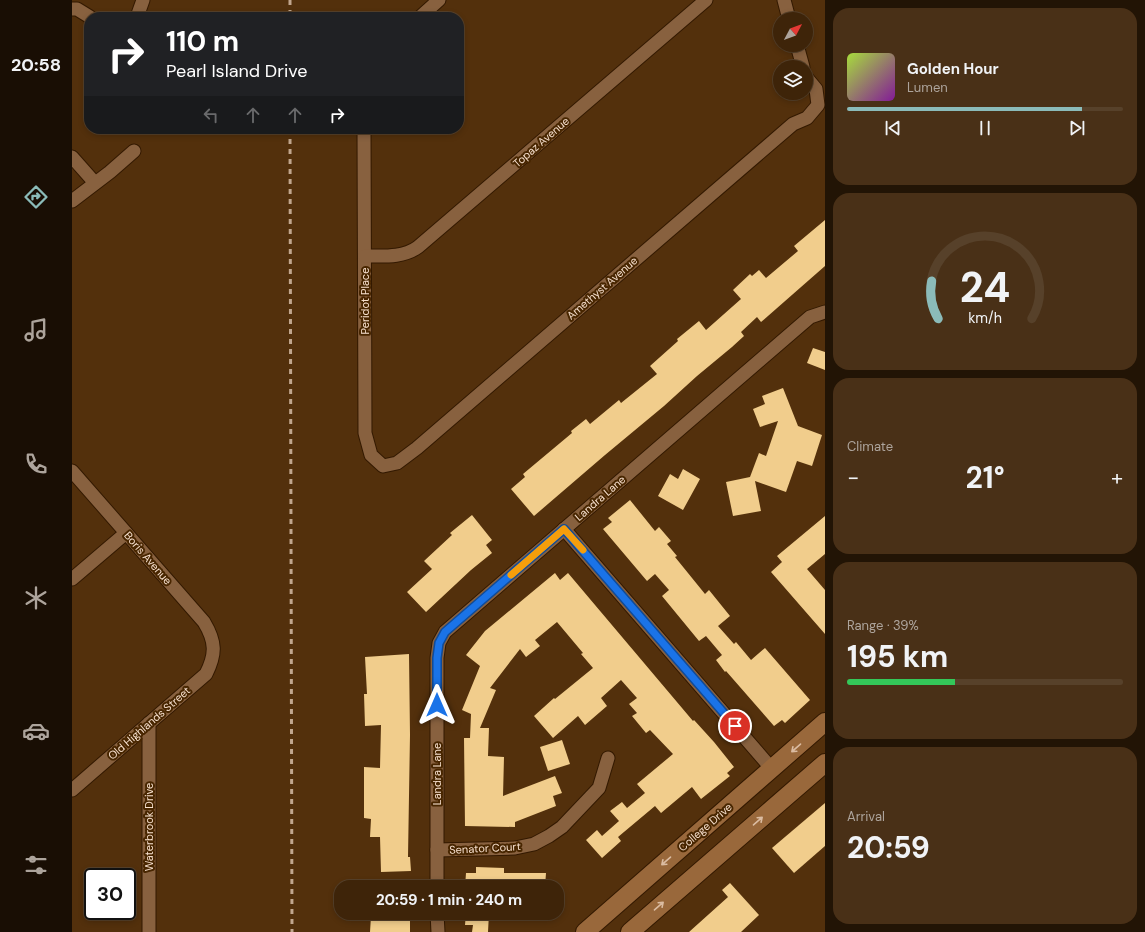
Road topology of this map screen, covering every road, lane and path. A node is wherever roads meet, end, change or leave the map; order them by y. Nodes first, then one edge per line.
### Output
1 (143, 0) edge
2 (439, 0) edge
3 (706, 0) edge
4 (784, 0) edge
5 (74, 6) edge
6 (139, 12) edge
7 (426, 12) edge
8 (787, 12) edge
9 (84, 13) edge
10 (813, 85) edge
11 (364, 134) edge
12 (134, 151) dead end
13 (72, 157) edge
14 (95, 183) junction
15 (72, 201) edge
16 (365, 256) junction
17 (825, 312) edge
18 (384, 466) joint
19 (72, 471) edge
20 (564, 529) junction
21 (126, 533) junction
22 (72, 579) edge
23 (214, 650) joint
24 (825, 722) edge
25 (149, 723) junction
26 (608, 758) dead end
27 (825, 763) edge
28 (772, 769) junction
29 (72, 790) edge
30 (437, 850) junction
31 (437, 880) edge
32 (438, 920) edge
33 (148, 932) edge
34 (438, 932) edge
35 (585, 932) edge
36 (630, 932) edge

1 - 6 street
2 - 7 street
3 - 16 street, Topaz Avenue
4 - 8 street
5 - 9 street
10 - 18 street, Amethyst Avenue
11 - 16 street, Peridot Place
12 - 14 street
13 - 14 street
14 - 15 street
16 - 18 street, Peridot Place
17 - 20 street, Landra Lane
19 - 21 street, Boris Avenue
20 - 28 street
20 - 30 street, Landra Lane
21 - 22 street
21 - 23 street, Boris Avenue
23 - 25 street, Old Highlands Street
24 -> 28 main road, College Drive
25 - 29 street, Old Highlands Street
25 - 33 street, Waterbrook Drive
26 - 30 street, Senator Court
36 -> 27 main road
28 -> 35 main road, College Drive
30 - 31 street, Landra Lane
32 - 34 street

